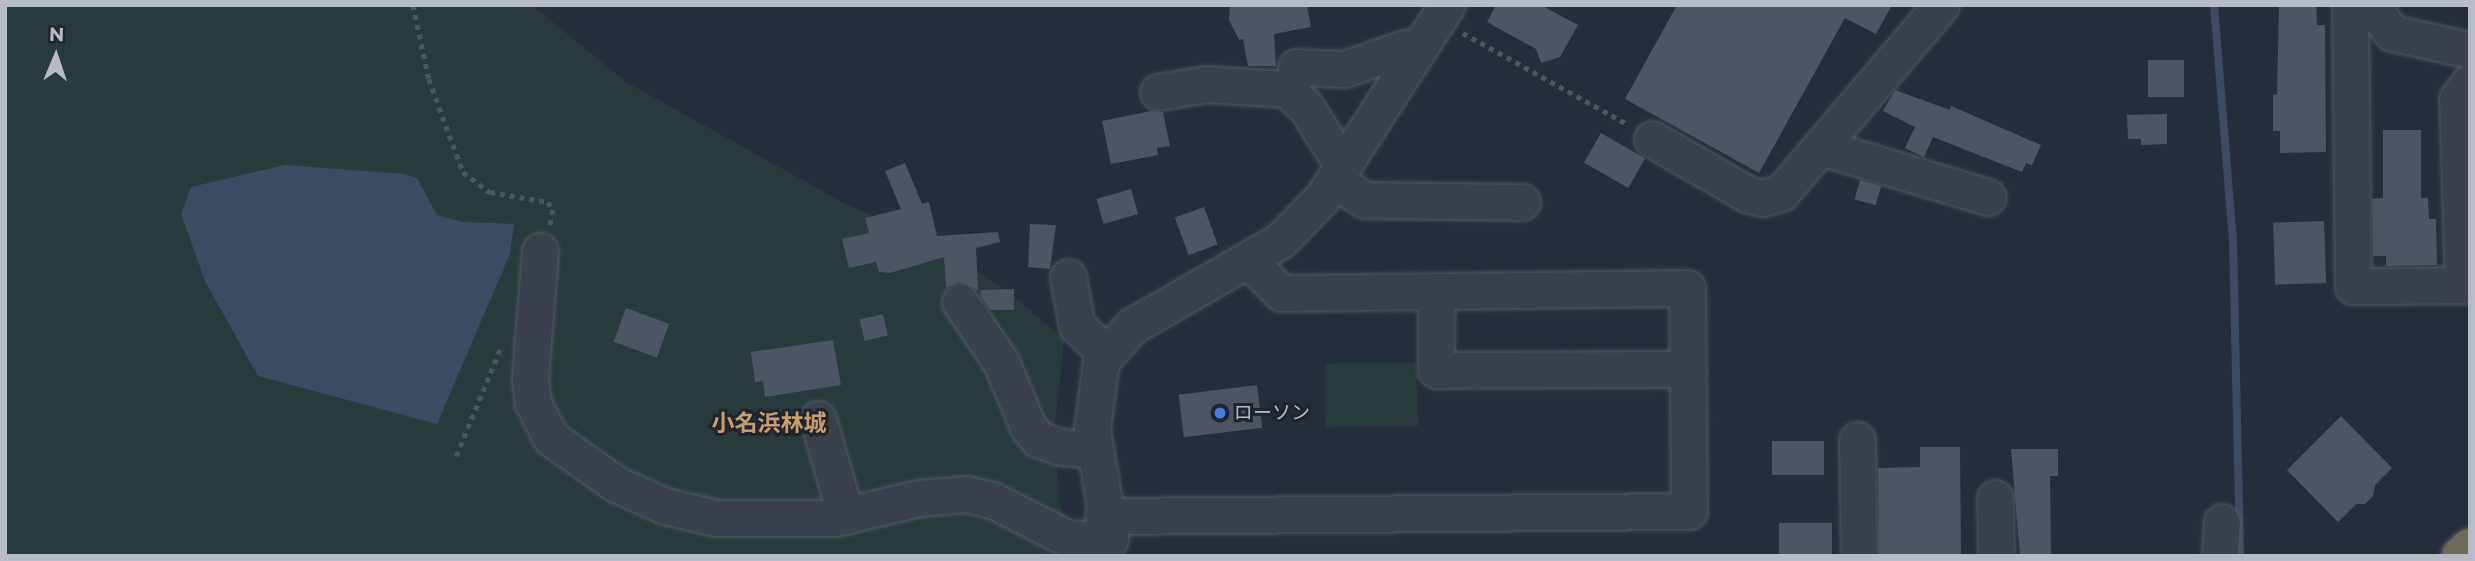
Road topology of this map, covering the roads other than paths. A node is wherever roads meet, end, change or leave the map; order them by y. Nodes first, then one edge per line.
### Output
1 (1941, 5) edge
2 (2350, 5) edge
3 (2371, 5) edge
4 (1443, 12) edge
5 (1418, 49) junction
6 (2470, 50) edge
7 (1296, 67) dead end
8 (2470, 82) edge
9 (1158, 92) dead end
10 (1652, 139) road end
11 (1821, 147) junction
12 (1339, 173) junction
13 (1988, 198) dead end
14 (1522, 202) dead end
15 (540, 251) road end
16 (1249, 261) junction
17 (1068, 277) dead end
18 (1436, 291) junction
19 (960, 302) dead end
20 (1106, 354) junction
21 (1688, 369) junction
22 (818, 419) dead end
23 (1857, 440) dead end
24 (1094, 450) junction
25 (1995, 498) dead end
26 (846, 516) junction
27 (1109, 537) edge
28 (2470, 548) edge
29 (1859, 556) edge
30 (1996, 556) edge
31 (2461, 556) edge

1 - 11 street
2 - 8 street
3 - 6 street
4 - 5 street
5 - 7 street
5 - 12 street
9 - 12 street
10 - 11 street
11 - 13 street
12 - 14 street
12 - 16 street
15 - 26 street
16 - 18 street
16 - 20 street
17 - 20 street
18 - 21 street
18 - 21 street
19 - 24 street
20 - 24 street
21 - 27 street
22 - 26 street
23 - 29 street
24 - 27 street
25 - 30 street
26 - 27 street
28 - 31 highway

